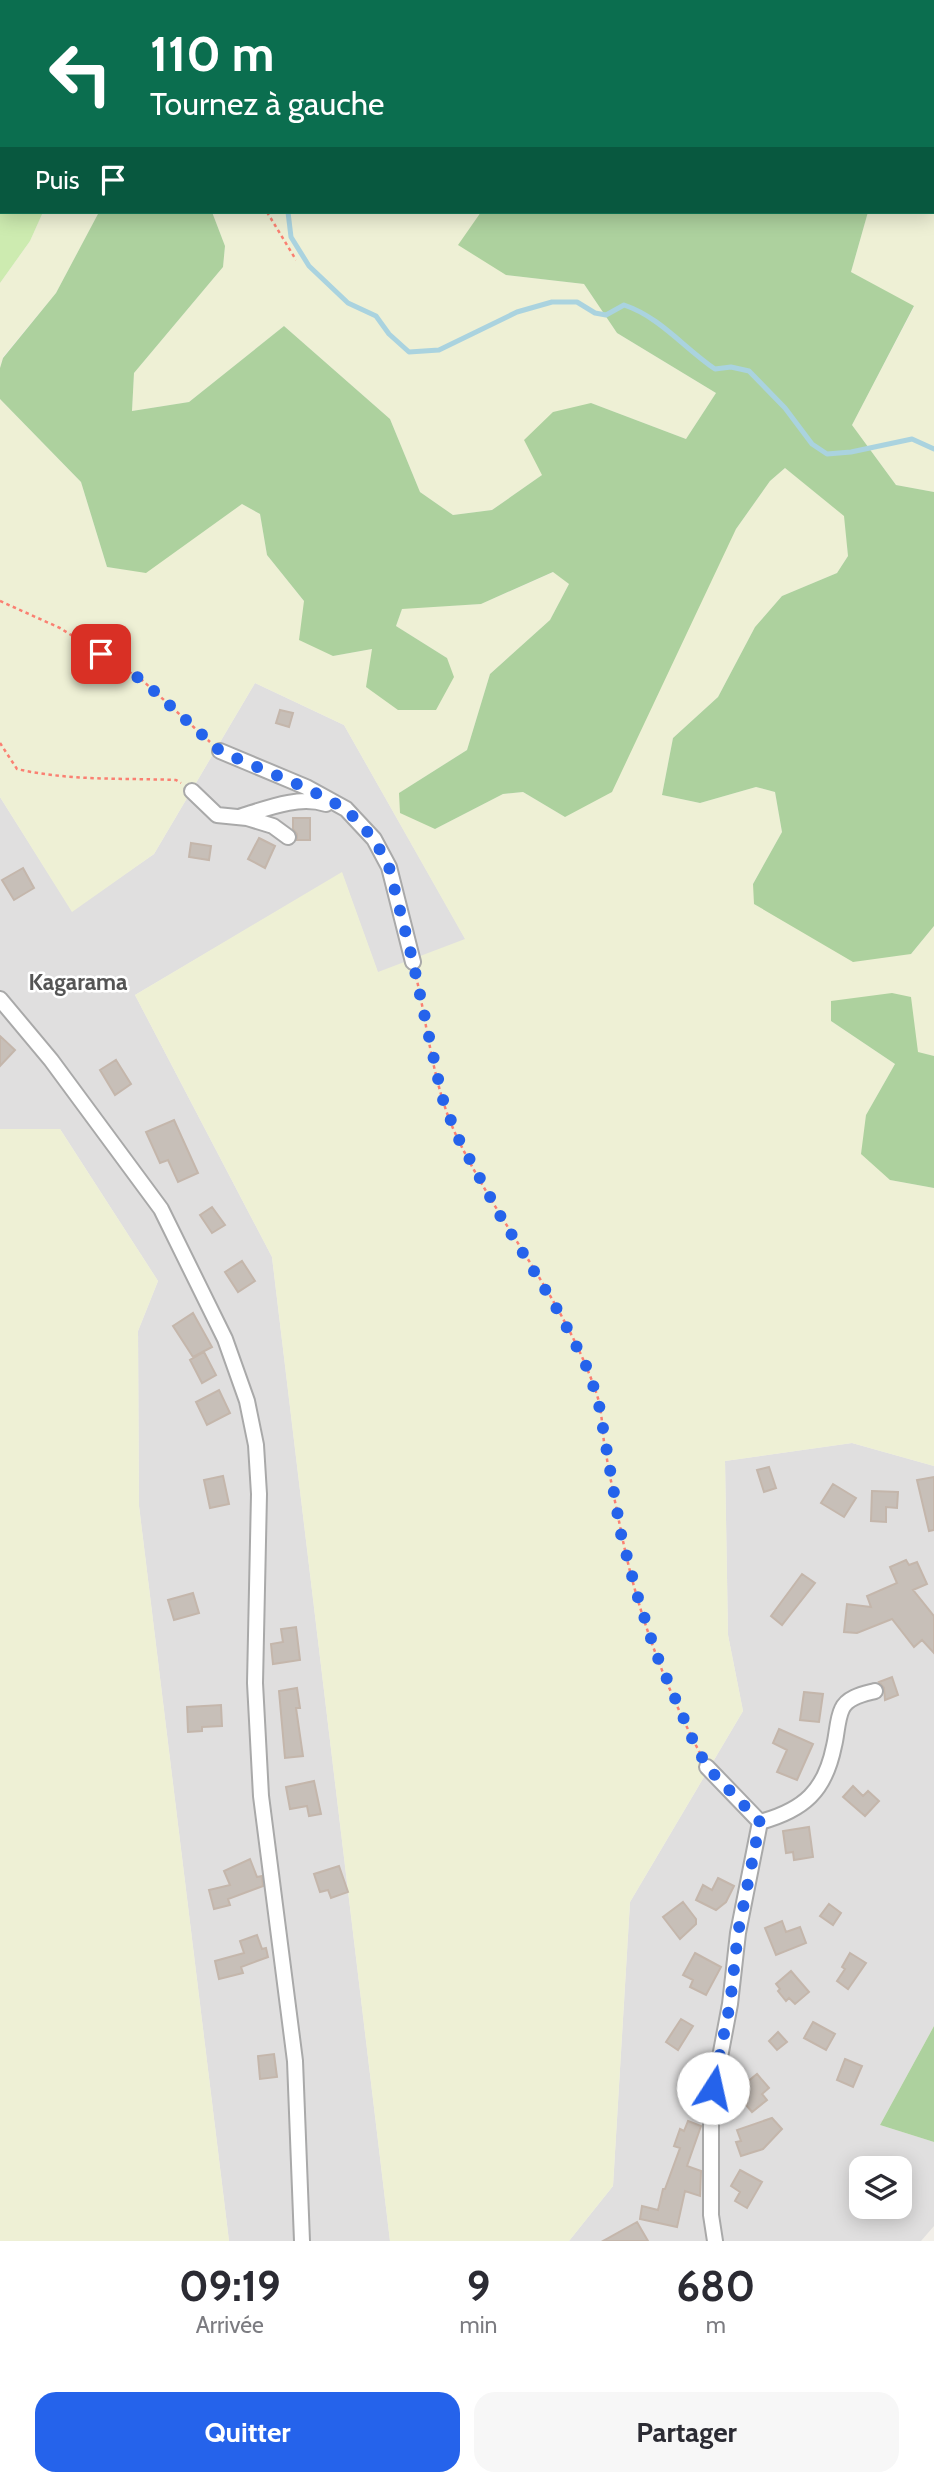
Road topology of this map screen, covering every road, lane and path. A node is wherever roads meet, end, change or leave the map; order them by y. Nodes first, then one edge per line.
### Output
1 (268, 214) edge
2 (296, 260) dead end
3 (0, 601) edge
4 (0, 743) edge
5 (220, 751) joint
6 (192, 791) joint
7 (346, 809) junction
8 (239, 817) junction
9 (288, 837) dead end
10 (413, 962) joint
11 (0, 999) edge
12 (874, 1691) dead end
13 (707, 1767) joint
14 (760, 1822) junction
15 (302, 2241) edge
16 (715, 2241) edge

1 - 2 path
3 - 5 path
4 - 6 path
5 - 7 street
6 - 8 street
7 - 8 street
7 - 10 street
8 - 9 street
10 - 13 path
11 - 15 street
12 - 14 street
13 - 14 street
14 - 16 street

